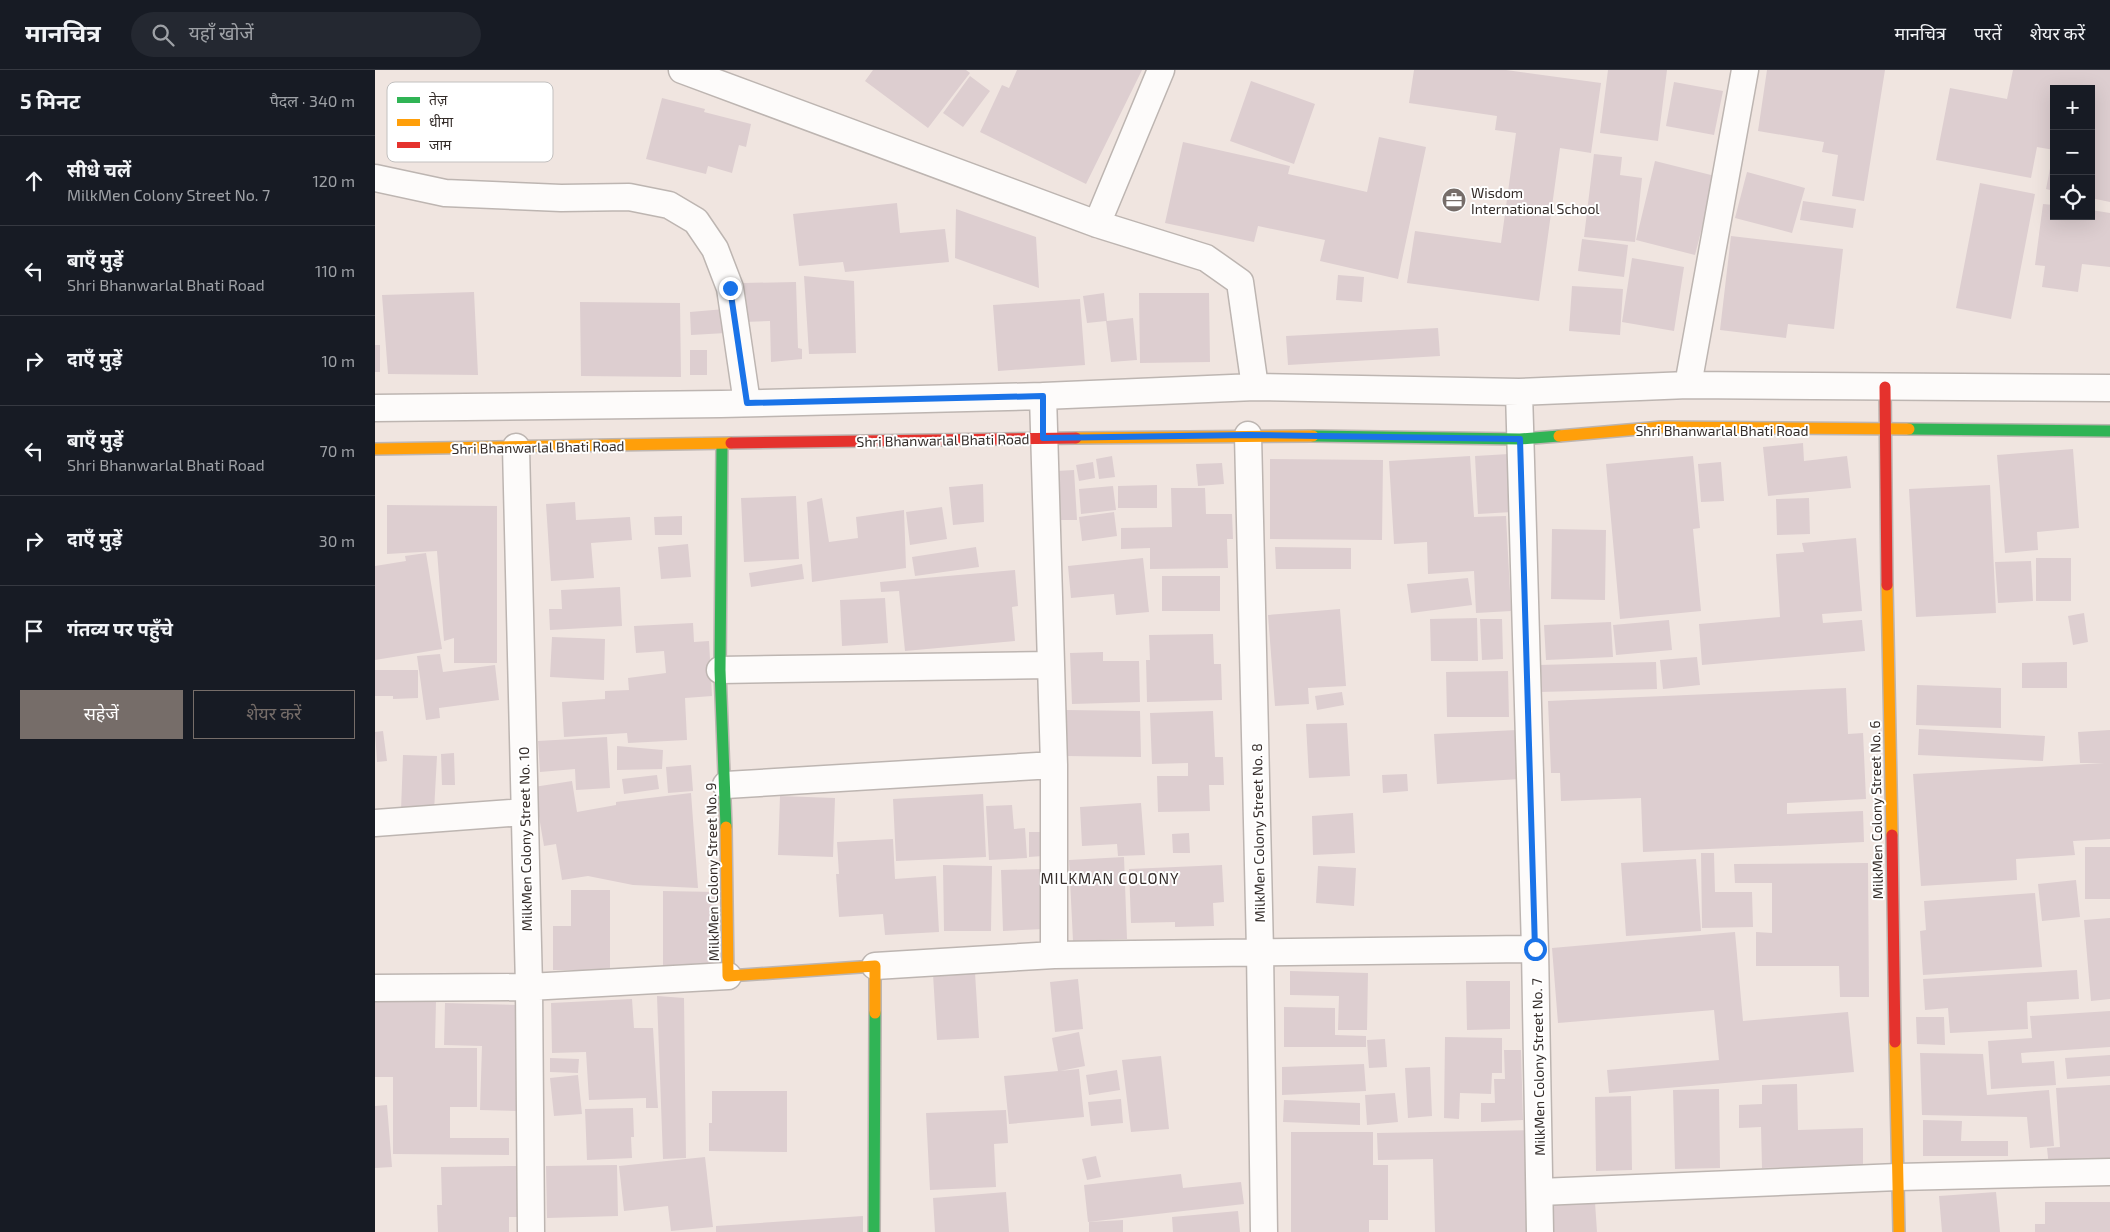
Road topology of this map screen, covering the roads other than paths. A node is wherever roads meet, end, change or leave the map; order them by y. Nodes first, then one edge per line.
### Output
1 (682, 70) edge
2 (1161, 70) edge
3 (1745, 70) edge
4 (375, 178) edge
5 (1097, 224) junction
6 (1687, 385) junction
7 (1255, 387) junction
8 (1885, 387) junction
9 (2110, 388) edge
10 (1519, 392) junction
11 (1043, 396) junction
12 (747, 403) junction
13 (375, 408) edge
14 (1883, 430) junction
15 (2110, 431) edge
16 (1248, 435) junction
17 (1043, 438) junction
18 (1520, 439) junction
19 (722, 444) junction
20 (517, 447) junction
21 (375, 449) edge
22 (1050, 665) junction
23 (720, 670) junction
24 (1053, 765) junction
25 (726, 785) junction
26 (524, 812) junction
27 (375, 823) edge
28 (1535, 949) junction
29 (1260, 951) junction
30 (1054, 955) junction
31 (875, 966) junction
32 (728, 976) junction
33 (529, 987) junction
34 (375, 988) edge
35 (2110, 1172) edge
36 (1898, 1177) junction
37 (1540, 1192) junction
38 (531, 1232) edge
39 (874, 1232) edge
40 (1264, 1232) edge
41 (1540, 1232) edge
42 (1899, 1232) edge

1 - 5 street
2 - 5 street
3 - 6 street
4 - 12 street
5 - 7 street
6 - 8 street
6 - 10 street
7 - 10 street
7 - 11 street
8 - 9 street
8 - 14 street, MilkMen Colony Street No. 6
10 - 18 street, MilkMen Colony Street No. 7
11 - 12 street
11 - 17 street
12 - 13 street
14 - 15 street, Shri Bhanwarlal Bhati Road
14 - 18 street, Shri Bhanwarlal Bhati Road
14 - 36 street, MilkMen Colony Street No. 6
16 - 17 street, Shri Bhanwarlal Bhati Road
16 - 18 street, Shri Bhanwarlal Bhati Road
16 - 29 street, MilkMen Colony Street No. 8
17 - 19 street, Shri Bhanwarlal Bhati Road
17 - 22 street
18 - 28 street, MilkMen Colony Street No. 7
19 - 20 street, Shri Bhanwarlal Bhati Road
19 - 23 street, MilkMen Colony Street No. 9
20 - 21 street, Shri Bhanwarlal Bhati Road
20 - 26 street, MilkMen Colony Street No. 10
22 - 23 street
22 - 24 street
23 - 25 street, MilkMen Colony Street No. 9
24 - 25 street
24 - 30 street
25 - 32 street, MilkMen Colony Street No. 9
26 - 27 street
26 - 33 street, MilkMen Colony Street No. 10
28 - 29 street
28 - 37 street, MilkMen Colony Street No. 7
29 - 30 street
29 - 40 street, MilkMen Colony Street No. 8
30 - 31 street
31 - 32 street, MilkMen Colony Street No. 9
31 - 39 street
32 - 33 street
33 - 34 street
33 - 38 street, MilkMen Colony Street No. 10
35 - 36 street
36 - 37 street
36 - 42 street, MilkMen Colony Street No. 6
37 - 41 street, MilkMen Colony Street No. 7

